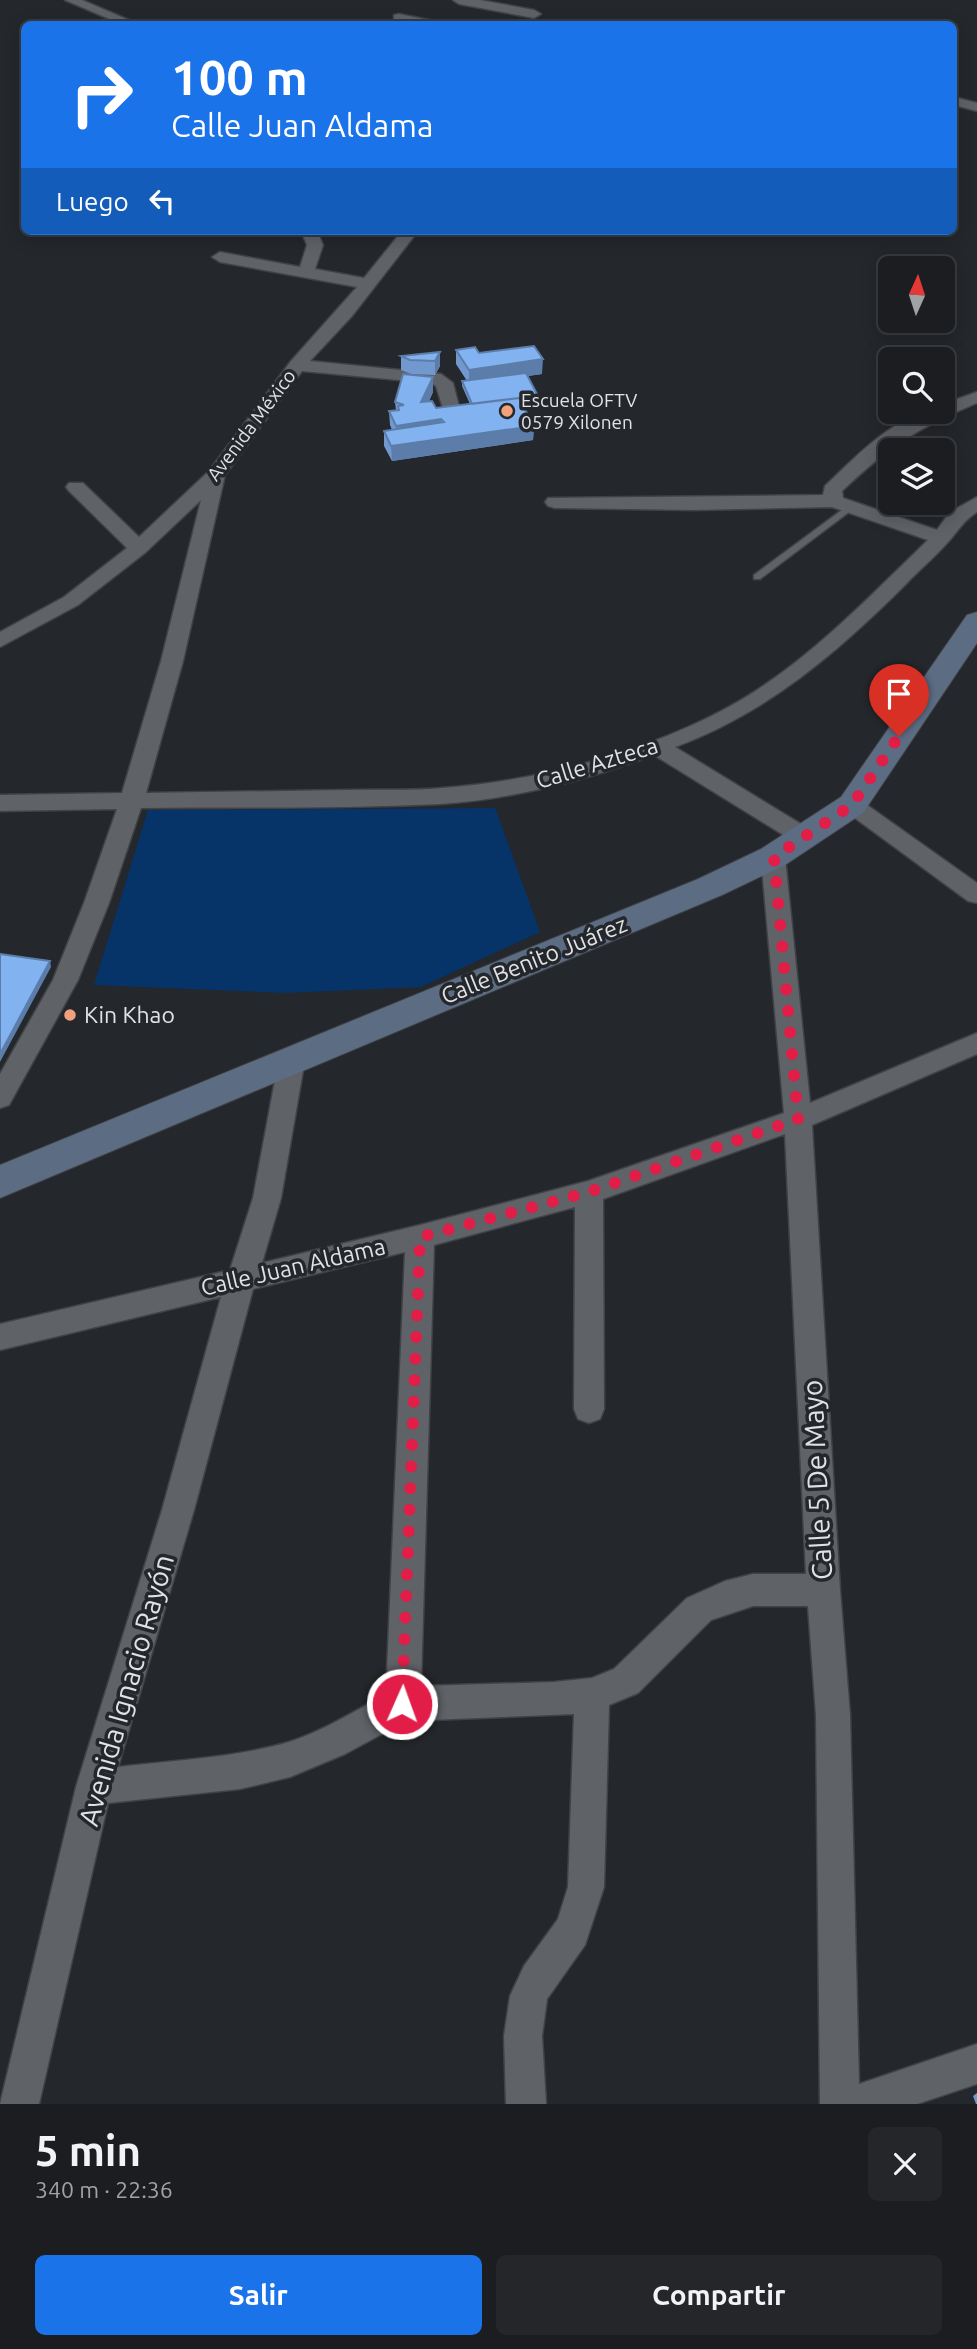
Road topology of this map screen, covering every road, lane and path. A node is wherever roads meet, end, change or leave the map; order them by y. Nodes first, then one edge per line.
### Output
1 (71, 0) edge
2 (459, 0) edge
3 (540, 0) edge
4 (400, 18) dead end
5 (532, 19) edge
6 (124, 21) edge
7 (414, 21) edge
8 (311, 235) edge
9 (407, 235) edge
10 (220, 257) dead end
11 (306, 273) junction
12 (369, 284) junction
13 (298, 365) junction
14 (977, 397) edge
15 (955, 406) edge
16 (452, 414) edge
17 (913, 424) edge
18 (216, 475) junction
19 (76, 487) dead end
20 (555, 502) dead end
21 (977, 503) edge
22 (842, 504) junction
23 (941, 538) junction
24 (139, 548) junction
25 (758, 577) dead end
26 (977, 621) edge
27 (0, 641) edge
28 (656, 746) junction
29 (133, 802) junction
30 (0, 803) edge
31 (852, 805) junction
32 (806, 838) junction
33 (774, 857) junction
34 (977, 895) edge
35 (977, 1042) edge
36 (292, 1059) junction
37 (0, 1098) edge
38 (798, 1119) junction
39 (0, 1182) edge
40 (589, 1192) junction
41 (420, 1237) junction
42 (241, 1278) junction
43 (0, 1337) edge
44 (589, 1409) dead end
45 (823, 1590) junction
46 (592, 1695) junction
47 (402, 1704) junction
48 (94, 1787) junction
49 (977, 2064) edge
50 (19, 2104) edge
51 (526, 2104) edge
52 (840, 2104) edge
53 (858, 2104) edge

1 - 6 street
2 - 5 street
3 - 5 street
4 - 7 street
8 - 11 street
9 - 12 street, Avenida México
10 - 11 street
11 - 12 street
12 - 13 street, Avenida México
13 - 16 street
13 - 18 street, Avenida México
14 - 15 street
17 - 22 street
18 - 24 street, Avenida México
18 - 29 street
19 - 24 street
20 - 22 street
21 - 23 street, Calle Azteca
22 - 23 street
22 - 25 lane
23 - 28 street, Calle Azteca
24 - 27 street, Avenida México
26 - 31 main road, Calle Benito Juárez
28 - 29 street, Calle Azteca
28 - 32 street
29 - 30 street, Calle Azteca
29 - 37 street
31 - 32 main road, Calle Benito Juárez
31 - 34 street
32 - 33 main road, Calle Benito Juárez
33 - 36 main road, Calle Benito Juárez
33 - 38 street, Calle 5 De Mayo
35 - 38 street, Calle Juan Aldama
36 - 39 main road, Calle Benito Juárez
36 - 42 street, Avenida Ignacio Rayón
38 - 40 street, Calle Juan Aldama
38 - 45 street, Calle 5 De Mayo
40 - 41 street, Calle Juan Aldama
40 - 44 street
41 - 42 street, Calle Juan Aldama
41 - 47 street
42 - 43 street, Calle Juan Aldama
42 - 48 street, Avenida Ignacio Rayón
45 - 46 street
45 - 52 street, Calle 5 De Mayo
46 - 47 street
46 - 51 street
47 - 48 street
48 - 50 street, Avenida Ignacio Rayón
49 - 53 street

